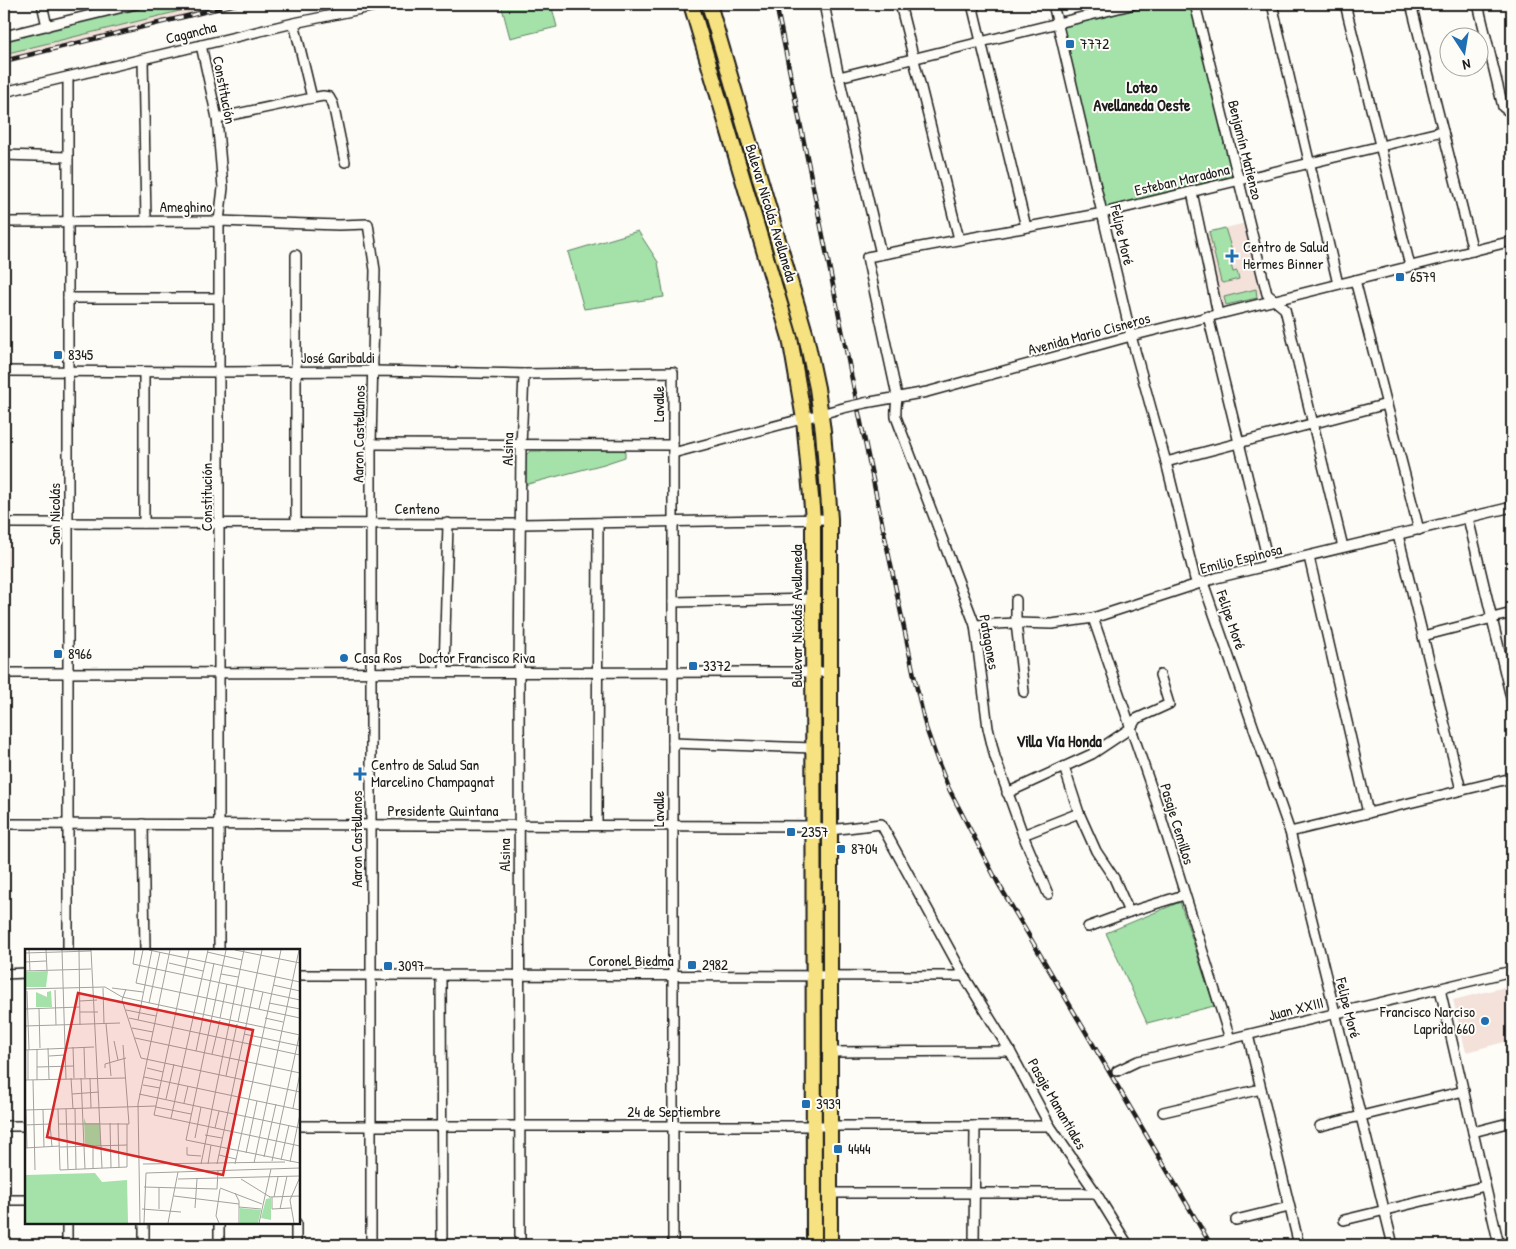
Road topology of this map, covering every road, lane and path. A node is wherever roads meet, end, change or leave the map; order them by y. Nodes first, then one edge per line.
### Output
1 (42, 4) edge
2 (136, 4) edge
3 (385, 4) edge
4 (691, 4) edge
5 (709, 4) edge
6 (824, 4) edge
7 (900, 4) edge
8 (972, 4) edge
9 (1053, 4) edge
10 (1136, 4) edge
11 (1195, 4) edge
12 (1272, 4) edge
13 (1345, 4) edge
14 (1411, 4) edge
15 (1478, 4) edge
16 (1125, 5) edge
17 (294, 23) junction
18 (1058, 23) junction
19 (47, 26) junction
20 (4, 36) edge
21 (981, 42) junction
22 (201, 45) junction
23 (142, 59) junction
24 (913, 59) junction
25 (839, 76) junction
26 (68, 77) junction
27 (4, 92) edge
28 (312, 98) junction
29 (1512, 114) edge
30 (217, 118) junction
31 (1442, 131) junction
32 (1380, 146) junction
33 (4, 155) edge
34 (68, 157) junction
35 (345, 162) dead end
36 (1310, 163) junction
37 (1238, 180) junction
38 (1192, 192) junction
39 (1103, 213) junction
40 (219, 221) junction
41 (4, 222) edge
42 (67, 222) junction
43 (146, 222) junction
44 (368, 224) joint
45 (1026, 227) junction
46 (959, 239) junction
47 (1512, 241) edge
48 (1473, 251) junction
49 (296, 254) dead end
50 (881, 254) junction
51 (867, 257) joint
52 (1410, 266) junction
53 (1356, 280) junction
54 (1338, 284) junction
55 (68, 298) junction
56 (220, 298) junction
57 (1274, 300) junction
58 (1218, 314) junction
59 (1208, 316) junction
60 (1131, 336) junction
61 (4, 371) edge
62 (68, 371) junction
63 (296, 371) junction
64 (374, 371) junction
65 (144, 372) junction
66 (220, 372) junction
67 (673, 372) joint
68 (524, 374) junction
69 (897, 398) junction
70 (1387, 404) junction
71 (821, 415) junction
72 (804, 419) junction
73 (1313, 423) junction
74 (1239, 443) junction
75 (371, 444) junction
76 (521, 446) junction
77 (673, 449) junction
78 (1166, 462) junction
79 (1512, 506) edge
80 (1468, 518) junction
81 (830, 519) junction
82 (813, 520) junction
83 (4, 523) edge
84 (68, 523) junction
85 (144, 523) junction
86 (220, 523) junction
87 (372, 523) junction
88 (448, 523) junction
89 (598, 523) junction
90 (673, 523) junction
91 (296, 524) junction
92 (521, 524) junction
93 (1419, 530) junction
94 (1398, 535) junction
95 (1343, 547) junction
96 (1309, 557) junction
97 (1269, 565) junction
98 (1202, 582) junction
99 (813, 599) junction
100 (1016, 600) dead end
101 (673, 602) junction
102 (1512, 613) edge
103 (1094, 618) junction
104 (1492, 618) junction
105 (1016, 623) junction
106 (975, 625) junction
107 (1423, 636) junction
108 (4, 672) edge
109 (371, 672) junction
110 (444, 672) junction
111 (519, 672) junction
112 (599, 672) junction
113 (673, 672) junction
114 (813, 672) junction
115 (830, 672) junction
116 (68, 673) junction
117 (220, 673) junction
118 (1160, 675) dead end
119 (1024, 692) dead end
120 (1512, 702) edge
121 (1131, 728) junction
122 (673, 743) junction
123 (813, 748) junction
124 (1064, 767) junction
125 (1512, 778) edge
126 (1461, 790) junction
127 (1007, 793) junction
128 (1080, 812) junction
129 (1368, 813) junction
130 (4, 824) edge
131 (69, 824) junction
132 (143, 824) junction
133 (220, 824) junction
134 (881, 824) joint
135 (371, 825) junction
136 (519, 825) junction
137 (597, 825) junction
138 (673, 826) junction
139 (814, 826) junction
140 (830, 830) junction
141 (1290, 832) junction
142 (1023, 835) junction
143 (1048, 894) dead end
144 (1184, 895) junction
145 (1129, 912) junction
146 (1088, 926) dead end
147 (68, 949) edge
148 (144, 949) edge
149 (219, 949) edge
150 (1512, 971) edge
151 (25, 973) edge
152 (4, 974) edge
153 (300, 975) edge
154 (371, 975) junction
155 (442, 975) junction
156 (519, 975) junction
157 (673, 975) junction
158 (814, 976) junction
159 (830, 976) junction
160 (964, 976) junction
161 (1440, 988) junction
162 (1336, 1014) junction
163 (1248, 1035) junction
164 (1230, 1039) junction
165 (1010, 1051) junction
166 (830, 1052) junction
167 (1117, 1071) dead end
168 (1261, 1089) junction
169 (1464, 1090) junction
170 (1163, 1112) dead end
171 (1361, 1116) junction
172 (1512, 1122) edge
173 (4, 1126) edge
174 (25, 1126) edge
175 (300, 1126) edge
176 (371, 1126) junction
177 (442, 1126) junction
178 (520, 1126) junction
179 (673, 1126) junction
180 (814, 1126) junction
181 (830, 1126) junction
182 (975, 1126) junction
183 (1050, 1126) junction
184 (1320, 1126) dead end
185 (1473, 1132) junction
186 (1485, 1186) junction
187 (830, 1193) junction
188 (974, 1193) junction
189 (1096, 1193) junction
190 (4, 1200) edge
191 (25, 1200) edge
192 (1289, 1207) junction
193 (1384, 1210) junction
194 (1236, 1220) dead end
195 (1344, 1220) dead end
196 (67, 1224) edge
197 (144, 1224) edge
198 (219, 1224) edge
199 (296, 1224) edge
200 (67, 1245) edge
201 (144, 1245) edge
202 (219, 1245) edge
203 (296, 1245) edge
204 (371, 1245) edge
205 (442, 1245) edge
206 (520, 1245) edge
207 (673, 1245) edge
208 (814, 1245) edge
209 (830, 1245) edge
210 (974, 1245) edge
211 (1128, 1245) edge
212 (1299, 1245) edge
213 (1393, 1245) edge
214 (1499, 1245) edge

1 - 19 street
2 - 19 street
3 - 17 street, Cagancha
4 - 72 main road, Bulevar Nicolás Avellaneda
5 - 71 main road, Bulevar Nicolás Avellaneda
6 - 25 street
7 - 24 street
8 - 21 street
9 - 18 street, Felipe Moré
10 - 16 street
11 - 37 street, Benjamín Matienzo
12 - 36 street
13 - 32 street
14 - 31 street
15 - 29 street
16 - 18 street
17 - 22 street, Cagancha
17 - 28 street
18 - 21 street
18 - 39 street, Felipe Moré
19 - 20 street
21 - 24 street
21 - 45 street
22 - 23 street, Cagancha
22 - 30 street, Constitución
23 - 26 street, Cagancha
23 - 43 street
24 - 25 street
24 - 46 street
25 - 50 street
26 - 27 street, Cagancha
26 - 34 street, San Nicolás
28 - 30 street
28 - 35 street
30 - 40 street, Constitución
31 - 32 street, Esteban Maradona
31 - 48 street
32 - 36 street, Esteban Maradona
32 - 52 street
33 - 34 street
34 - 42 street, San Nicolás
36 - 37 street, Esteban Maradona
36 - 54 street
37 - 38 street, Esteban Maradona
37 - 57 street, Benjamín Matienzo
38 - 39 street, Esteban Maradona
38 - 58 street
39 - 45 street, Esteban Maradona
39 - 60 street, Felipe Moré
40 - 43 street, Ameghino
40 - 44 street, Ameghino
40 - 56 street, Constitución
41 - 42 street, Ameghino
42 - 43 street, Ameghino
42 - 55 street, San Nicolás
44 - 64 street, Aaron Castellanos
45 - 46 street, Esteban Maradona
46 - 50 street, Esteban Maradona
47 - 48 street, Avenida Mario Cisneros
48 - 52 street, Avenida Mario Cisneros
49 - 63 street
50 - 51 street, Esteban Maradona
51 - 69 street, Patagones
52 - 53 street, Avenida Mario Cisneros
53 - 54 street, Avenida Mario Cisneros
53 - 70 street
54 - 57 street, Avenida Mario Cisneros
55 - 56 street
55 - 62 street, San Nicolás
56 - 66 street, Constitución
57 - 58 street, Avenida Mario Cisneros
57 - 73 street, Benjamín Matienzo
58 - 59 street, Avenida Mario Cisneros
59 - 60 street, Avenida Mario Cisneros
59 - 74 street
60 - 69 street, Avenida Mario Cisneros
60 - 78 street, Felipe Moré
61 - 62 street, José Garibaldi
62 - 65 street, José Garibaldi
62 - 84 street, San Nicolás
63 - 64 street, José Garibaldi
63 - 66 street, José Garibaldi
63 - 91 street
64 - 68 street, José Garibaldi
64 - 75 street, Aaron Castellanos
65 - 66 street, José Garibaldi
65 - 85 street
66 - 86 street, Constitución
67 - 68 street, José Garibaldi
67 - 77 street, Lavalle
68 - 76 street, Alsina
69 - 71 street, Avenida Mario Cisneros, bridge
69 - 106 street, Patagones
70 - 73 street
70 - 93 street
71 - 72 street, Avenida Mario Cisneros
71 - 81 main road, Bulevar Nicolás Avellaneda
72 - 77 street, Avenida Mario Cisneros
72 - 82 main road, Bulevar Nicolás Avellaneda
73 - 74 street
73 - 95 street, Benjamín Matienzo
74 - 78 street
74 - 97 street
75 - 76 street, Avenida Mario Cisneros
75 - 87 street, Aaron Castellanos
76 - 77 street, Avenida Mario Cisneros
76 - 92 street, Alsina
77 - 90 street, Lavalle
78 - 98 street, Felipe Moré
79 - 80 street, Emilio Espinosa
80 - 93 street, Emilio Espinosa
80 - 104 street
81 - 82 street, Centeno
81 - 115 main road, Bulevar Nicolás Avellaneda
82 - 90 street, Centeno
82 - 99 main road, Bulevar Nicolás Avellaneda
83 - 84 street, Centeno
84 - 85 street, Centeno
84 - 116 street, San Nicolás
85 - 86 street, Centeno
86 - 91 street, Centeno
86 - 117 street, Constitución
87 - 88 street, Centeno
87 - 91 street, Centeno
87 - 109 street, Aaron Castellanos
88 - 92 street, Centeno
88 - 110 street
89 - 90 street, Centeno
89 - 92 street, Centeno
89 - 112 street
90 - 101 street, Lavalle
92 - 111 street, Alsina
93 - 94 street, Emilio Espinosa
94 - 95 street, Emilio Espinosa
94 - 107 street
95 - 96 street, Emilio Espinosa
96 - 97 street, Emilio Espinosa
96 - 129 street
97 - 98 street, Emilio Espinosa
98 - 103 street, Emilio Espinosa
98 - 141 street, Felipe Moré
99 - 101 street
99 - 114 main road, Bulevar Nicolás Avellaneda
100 - 105 street
101 - 113 street, Lavalle
102 - 104 street
103 - 105 street, Emilio Espinosa
103 - 121 street, Pasaje Cemillos
104 - 107 street
104 - 120 street
105 - 106 street, Emilio Espinosa
105 - 119 street
106 - 127 street, Patagones
107 - 126 street
108 - 116 street, Doctor Francisco Riva
109 - 110 street, Doctor Francisco Riva
109 - 117 street, Doctor Francisco Riva
109 - 135 street, Aaron Castellanos
110 - 111 street, Doctor Francisco Riva
111 - 112 street, Doctor Francisco Riva
111 - 136 street, Alsina
112 - 113 street, Doctor Francisco Riva
112 - 137 street
113 - 114 street, Doctor Francisco Riva
113 - 122 street, Lavalle
114 - 115 street, Doctor Francisco Riva
114 - 123 main road, Bulevar Nicolás Avellaneda
115 - 140 main road, Bulevar Nicolás Avellaneda
116 - 117 street, Doctor Francisco Riva
116 - 131 street, San Nicolás
117 - 133 street, Constitución
118 - 121 street
121 - 124 street
121 - 144 street, Pasaje Cemillos
122 - 123 street
122 - 138 street, Lavalle
123 - 139 main road, Bulevar Nicolás Avellaneda
124 - 127 street
124 - 128 street
125 - 126 street
126 - 129 street
127 - 142 street, Patagones
128 - 142 street
128 - 145 street
129 - 141 street
130 - 131 street, Presidente Quintana
131 - 132 street, Presidente Quintana
131 - 147 street, San Nicolás
132 - 133 street, Presidente Quintana
132 - 148 street
133 - 135 street, Presidente Quintana
133 - 149 street, Constitución
134 - 140 street, Presidente Quintana
134 - 160 street, Pasaje Manantiales
135 - 136 street, Presidente Quintana
135 - 154 street, Aaron Castellanos
136 - 137 street, Presidente Quintana
136 - 156 street, Alsina
137 - 138 street, Presidente Quintana
138 - 139 street, Presidente Quintana
138 - 157 street, Lavalle
139 - 140 street, Presidente Quintana
139 - 158 main road, Bulevar Nicolás Avellaneda
140 - 159 main road, Bulevar Nicolás Avellaneda
141 - 162 street, Felipe Moré
142 - 143 street, Patagones
144 - 145 street
144 - 164 street, Pasaje Cemillos
145 - 146 street
150 - 161 street, Juan XXIII
151 - 152 street
153 - 154 street, Coronel Biedma
154 - 155 street, Coronel Biedma
154 - 176 street, Aaron Castellanos
155 - 156 street, Coronel Biedma
155 - 177 street
156 - 157 street, Coronel Biedma
156 - 178 street, Alsina
157 - 158 street, Coronel Biedma
157 - 179 street, Lavalle
158 - 159 street, Coronel Biedma
158 - 180 main road, Bulevar Nicolás Avellaneda
159 - 160 street, Coronel Biedma
159 - 166 main road, Bulevar Nicolás Avellaneda
160 - 165 street, Pasaje Manantiales
161 - 162 street, Juan XXIII
161 - 169 street
162 - 163 street, Juan XXIII
162 - 171 street, Felipe Moré
163 - 164 street, Juan XXIII
163 - 168 street
164 - 167 street, Juan XXIII
165 - 166 street
165 - 183 street, Pasaje Manantiales
166 - 181 main road, Bulevar Nicolás Avellaneda
168 - 170 street
168 - 192 street
169 - 171 street
169 - 185 street
171 - 184 street
171 - 193 street, Felipe Moré
172 - 185 street
173 - 174 street
175 - 176 street, 24 de Septiembre
176 - 177 street, 24 de Septiembre
176 - 204 street, Aaron Castellanos
177 - 178 street, 24 de Septiembre
177 - 205 street
178 - 179 street, 24 de Septiembre
178 - 206 street, Alsina
179 - 180 street, 24 de Septiembre
179 - 207 street, Lavalle
180 - 181 street, 24 de Septiembre
180 - 208 main road, Bulevar Nicolás Avellaneda
181 - 182 street, 24 de Septiembre
181 - 187 main road, Bulevar Nicolás Avellaneda
182 - 183 street, 24 de Septiembre
182 - 188 street
183 - 189 street, Pasaje Manantiales
185 - 186 street
186 - 193 street
186 - 214 street
187 - 188 street
187 - 209 main road, Bulevar Nicolás Avellaneda
188 - 189 street
188 - 210 street
189 - 211 street, Pasaje Manantiales
190 - 191 street
192 - 194 street
192 - 212 street
193 - 195 street
193 - 213 street, Felipe Moré
196 - 200 street
197 - 201 street
198 - 202 street
199 - 203 street

